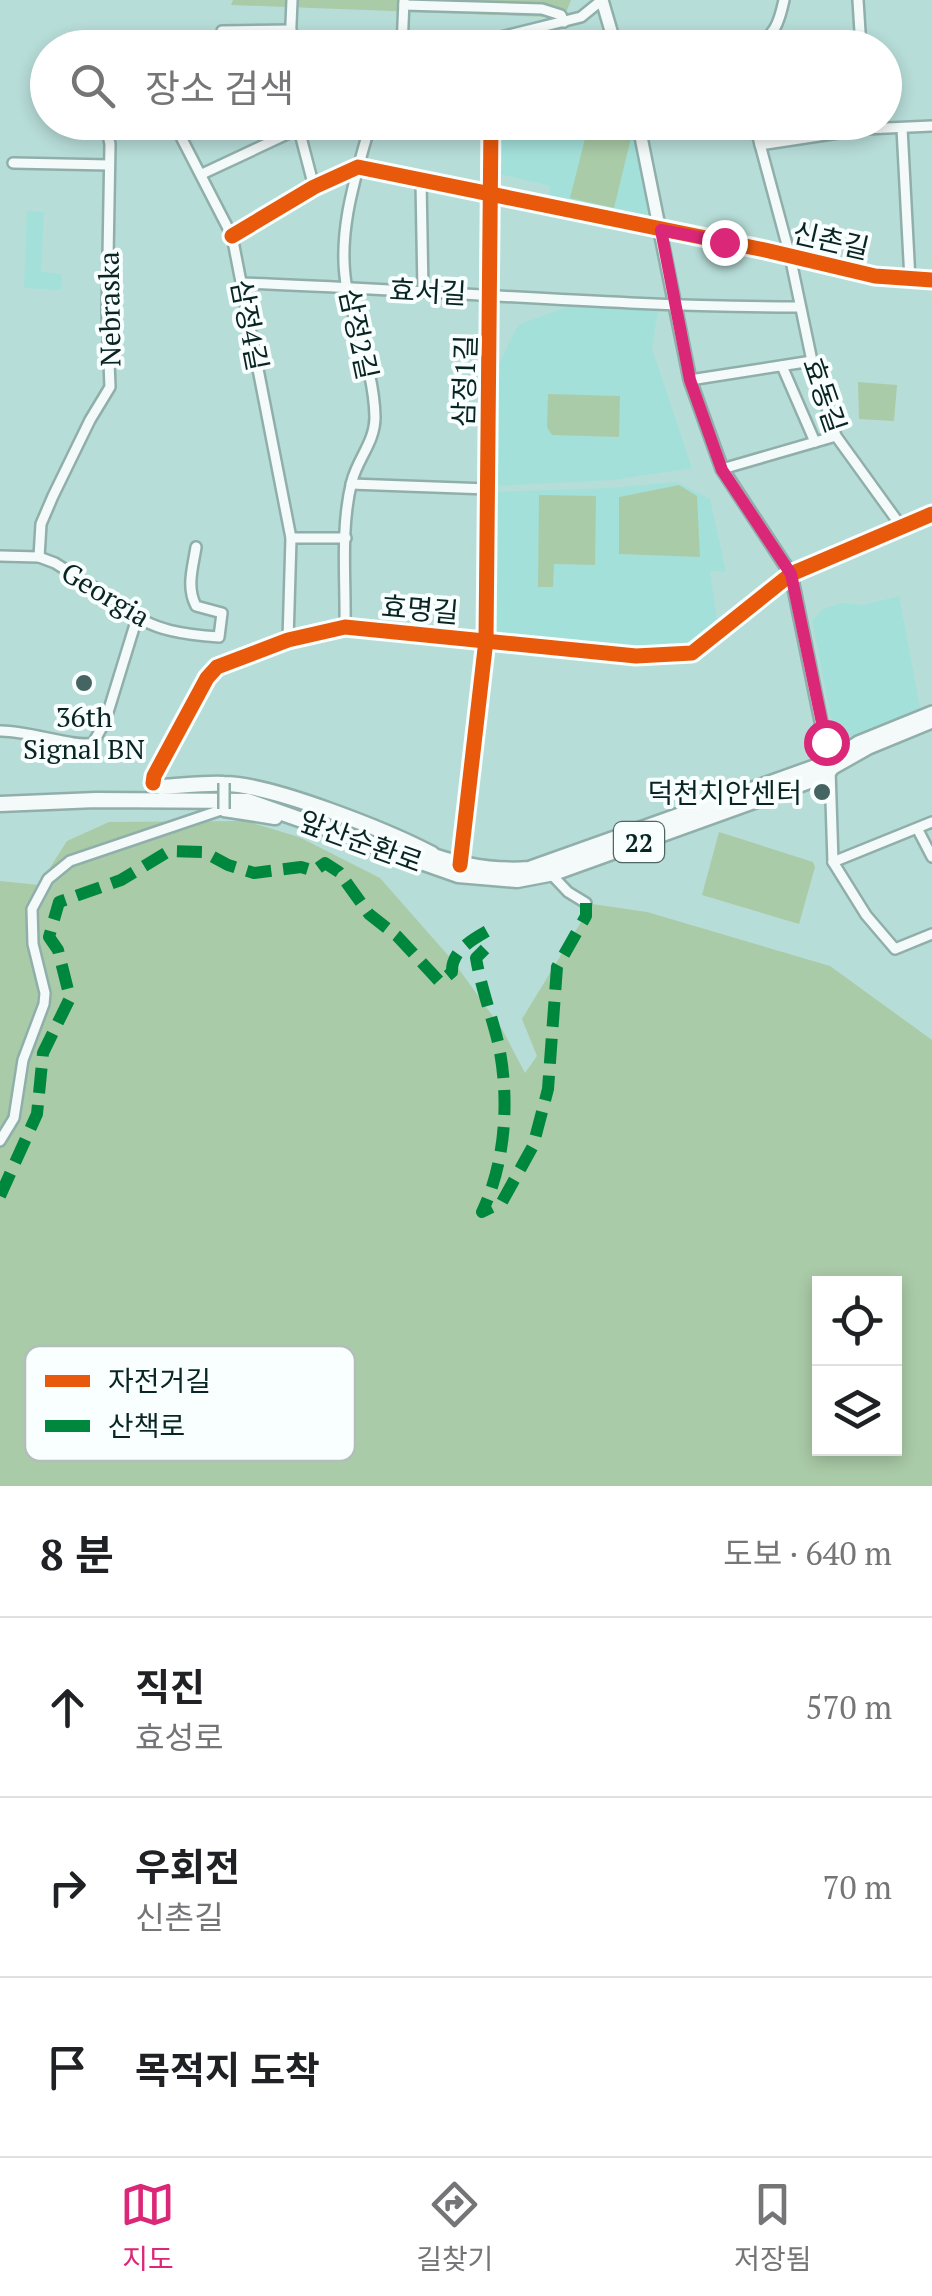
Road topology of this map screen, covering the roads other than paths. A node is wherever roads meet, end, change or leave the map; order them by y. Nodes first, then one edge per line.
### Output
1 (292, 0) edge
2 (602, 0) edge
3 (784, 0) edge
4 (858, 0) edge
5 (404, 2) edge
6 (564, 22) junction
7 (291, 30) edge
8 (403, 30) edge
9 (536, 30) edge
10 (611, 30) edge
11 (775, 30) edge
12 (860, 30) edge
13 (932, 126) edge
14 (902, 128) joint
15 (109, 140) edge
16 (183, 140) edge
17 (269, 140) edge
18 (301, 140) edge
19 (366, 140) edge
20 (491, 140) edge
21 (642, 140) edge
22 (759, 140) edge
23 (788, 140) edge
24 (760, 145) junction
25 (13, 163) dead end
26 (110, 165) junction
27 (358, 167) junction
28 (202, 174) junction
29 (420, 182) junction
30 (314, 187) junction
31 (489, 195) junction
32 (661, 230) junction
33 (232, 236) junction
34 (790, 256) junction
35 (910, 280) junction
36 (932, 280) edge
37 (242, 284) junction
38 (346, 286) junction
39 (424, 290) junction
40 (492, 294) junction
41 (798, 306) junction
42 (674, 307) junction
43 (812, 361) junction
44 (782, 366) junction
45 (690, 380) junction
46 (836, 436) junction
47 (815, 442) junction
48 (722, 470) junction
49 (351, 484) junction
50 (488, 489) junction
51 (932, 514) edge
52 (901, 526) junction
53 (290, 538) junction
54 (346, 538) junction
55 (196, 547) dead end
56 (0, 556) edge
57 (39, 556) junction
58 (791, 574) junction
59 (137, 618) junction
60 (345, 627) junction
61 (288, 640) junction
62 (486, 640) junction
63 (932, 712) edge
64 (932, 722) edge
65 (0, 731) edge
66 (829, 766) junction
67 (153, 784) joint
68 (224, 784) junction
69 (0, 796) edge
70 (97, 796) junction
71 (0, 804) edge
72 (224, 808) junction
73 (932, 822) edge
74 (918, 830) junction
75 (932, 858) edge
76 (832, 862) junction
77 (449, 865) junction
78 (551, 874) junction
79 (586, 903) dead end
80 (932, 934) edge
81 (0, 1140) edge

1 - 7 street
2 - 6 street
2 - 10 main road
3 - 11 street
4 - 12 street
5 - 6 street
5 - 8 street
6 - 9 street
13 - 14 street
14 - 35 street
15 - 26 street, Nebraska
16 - 28 street, 삼정4길
17 - 28 street
18 - 30 street
19 - 27 street, 삼정2길
20 - 31 street, 삼정1길
21 - 32 main road
22 - 24 street, 효동길
23 - 24 street
24 - 34 street, 효동길
25 - 26 street
26 - 57 street, Nebraska
27 - 29 street, 신촌길
27 - 30 street
27 - 38 street, 삼정2길
28 - 33 street, 삼정4길
29 - 31 street, 신촌길
29 - 39 street
30 - 33 street
31 - 32 street, 신촌길
31 - 40 street, 삼정1길
32 - 34 street, 신촌길
32 - 42 main road
33 - 37 street, 삼정4길
34 - 35 street, 신촌길
34 - 41 street, 효동길
35 - 36 street, 신촌길
37 - 38 street, 효서길
37 - 53 street, 삼정4길
38 - 39 street, 효서길
38 - 49 street, 삼정2길
39 - 40 street, 효서길
40 - 42 street, 효서길
40 - 50 street, 삼정1길
41 - 42 street
41 - 43 street, 효동길
42 - 45 main road
43 - 44 street
43 - 46 street, 효동길
44 - 45 street
44 - 47 street
45 - 48 main road
46 - 47 street
46 - 52 street, 효동길
47 - 48 street
48 - 58 main road
49 - 50 street
49 - 54 street, 삼정2길
50 - 62 street, 삼정1길
51 - 52 street, 효명길
52 - 58 street, 효명길
53 - 54 street
53 - 61 street, 삼정4길
54 - 60 street, 삼정2길
55 - 59 street, Georgia
56 - 57 street, Georgia
57 - 59 street, Georgia
58 - 62 street, 효명길
58 - 66 main road
59 - 65 street
60 - 61 street, 효명길
60 - 62 street, 효명길
61 - 67 street, 효명길
62 - 77 street, 삼정1길
63 - 66 main road, 앞산순환로 / 22
64 - 66 main road, 앞산순환로 / 22
66 - 76 street
66 - 77 highway, 앞산순환로 / 22
66 - 78 highway, 앞산순환로 / 22
67 - 68 highway
68 - 72 street, bridge
68 - 77 highway
69 - 70 highway, 앞산순환로 / 22
70 - 71 highway, 앞산순환로 / 22
70 - 77 highway, 앞산순환로 / 22
72 - 77 highway
72 - 81 street
73 - 74 street
74 - 75 street
74 - 76 street
76 - 80 street
77 - 78 highway, 앞산순환로 / 22
78 - 79 street

